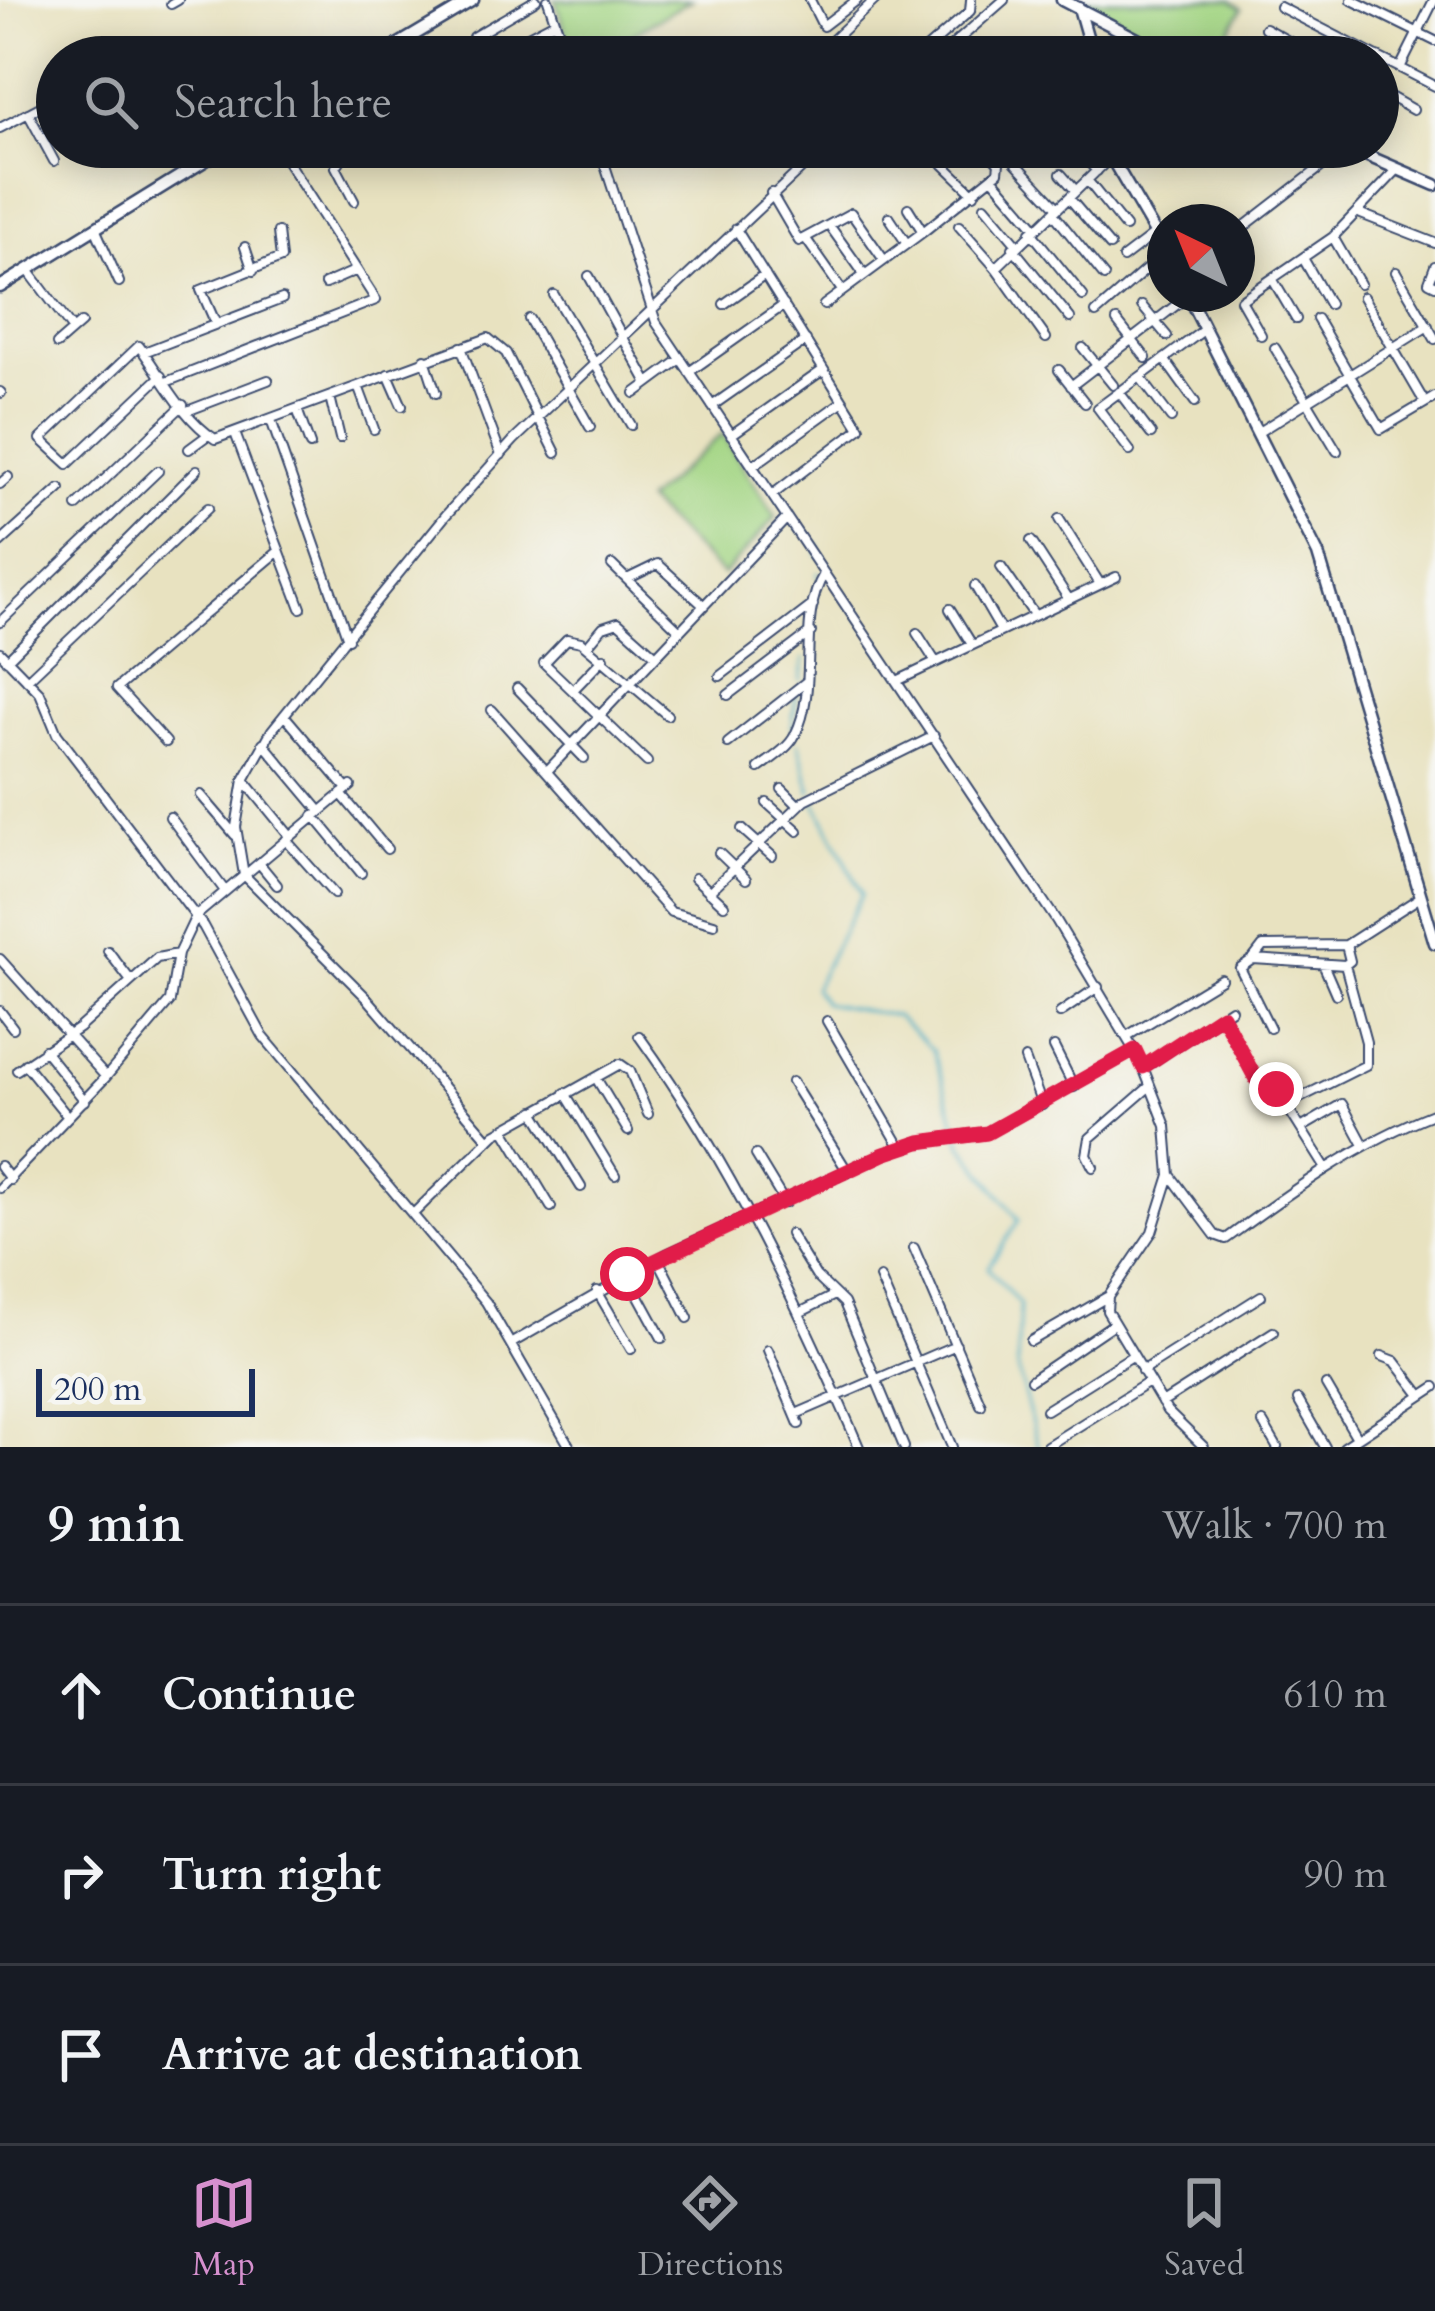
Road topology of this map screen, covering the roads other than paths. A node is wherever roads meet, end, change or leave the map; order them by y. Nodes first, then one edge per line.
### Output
1 (473, 0) edge
2 (536, 0) edge
3 (548, 0) edge
4 (810, 0) edge
5 (857, 0) edge
6 (875, 0) edge
7 (971, 0) edge
8 (1004, 0) edge
9 (1062, 0) edge
10 (1352, 0) edge
11 (1432, 2) edge
12 (1280, 7) dead end
13 (1079, 8) junction
14 (555, 22) junction
15 (1265, 28) dead end
16 (1417, 32) junction
17 (412, 36) edge
18 (475, 36) edge
19 (528, 36) edge
20 (560, 36) edge
21 (836, 36) edge
22 (941, 36) edge
23 (963, 36) edge
24 (1087, 36) edge
25 (1132, 36) edge
26 (1281, 36) edge
27 (1334, 36) edge
28 (1435, 41) edge
29 (1400, 68) joint
30 (1435, 86) edge
31 (1399, 102) edge
32 (36, 109) edge
33 (1413, 110) dead end
34 (28, 113) junction
35 (0, 128) edge
36 (36, 128) edge
37 (193, 168) edge
38 (291, 168) edge
39 (337, 168) edge
40 (605, 168) edge
41 (800, 168) edge
42 (947, 168) edge
43 (998, 168) edge
44 (1021, 168) edge
45 (1094, 168) edge
46 (1099, 168) edge
47 (1117, 168) edge
48 (1320, 168) edge
49 (1393, 168) edge
50 (1397, 170) junction
51 (1097, 171) junction
52 (1061, 174) dead end
53 (992, 178) junction
54 (1087, 180) junction
55 (1435, 185) edge
56 (771, 194) junction
57 (974, 194) junction
58 (1073, 194) junction
59 (354, 201) dead end
60 (985, 206) dead end
61 (908, 208) dead end
62 (1055, 210) junction
63 (1360, 214) junction
64 (889, 217) dead end
65 (1147, 217) edge
66 (1255, 218) edge
67 (829, 225) junction
68 (959, 226) dead end
69 (1125, 227) dead end
70 (95, 228) junction
71 (736, 229) junction
72 (1033, 230) junction
73 (278, 232) dead end
74 (923, 232) junction
75 (1333, 237) junction
76 (806, 239) junction
77 (1147, 239) edge
78 (1435, 243) edge
79 (907, 244) junction
80 (1015, 246) junction
81 (1111, 246) dead end
82 (244, 248) dead end
83 (1123, 258) dead end
84 (1303, 258) junction
85 (884, 260) junction
86 (1435, 266) edge
87 (996, 268) junction
88 (1147, 268) edge
89 (28, 270) junction
90 (357, 270) junction
91 (253, 271) junction
92 (1396, 272) dead end
93 (864, 274) junction
94 (765, 275) junction
95 (589, 276) dead end
96 (1104, 276) dead end
97 (1274, 280) junction
98 (119, 282) dead end
99 (325, 284) dead end
100 (1360, 284) dead end
101 (1435, 285) edge
102 (0, 287) edge
103 (842, 290) junction
104 (554, 295) dead end
105 (1083, 296) dead end
106 (1363, 297) dead end
107 (282, 299) dead end
108 (724, 304) dead end
109 (1328, 304) dead end
110 (784, 305) junction
111 (824, 305) dead end
112 (1142, 306) dead end
113 (653, 309) junction
114 (1163, 312) edge
115 (1196, 312) edge
116 (1096, 313) dead end
117 (1070, 318) dead end
118 (529, 319) dead end
119 (1153, 319) junction
120 (1317, 319) dead end
121 (1296, 320) dead end
122 (1117, 321) dead end
123 (216, 324) junction
124 (1429, 326) junction
125 (1205, 329) junction
126 (1167, 335) dead end
127 (1261, 335) dead end
128 (622, 337) junction
129 (1046, 338) dead end
130 (1130, 338) junction
131 (1435, 339) edge
132 (806, 340) junction
133 (57, 344) dead end
134 (461, 347) junction
135 (1083, 348) dead end
136 (1275, 348) dead end
137 (1393, 348) junction
138 (144, 352) junction
139 (1146, 358) dead end
140 (424, 359) junction
141 (681, 359) junction
142 (1165, 359) junction
143 (594, 364) junction
144 (1097, 365) junction
145 (824, 370) junction
146 (1059, 370) dead end
147 (689, 372) junction
148 (388, 374) junction
149 (1350, 375) junction
150 (1140, 377) junction
151 (164, 379) junction
152 (268, 380) dead end
153 (648, 383) junction
154 (358, 386) junction
155 (1071, 386) junction
156 (568, 387) junction
157 (1116, 389) junction
158 (436, 393) dead end
159 (635, 393) dead end
160 (330, 397) junction
161 (1435, 397) edge
162 (843, 401) junction
163 (1195, 402) dead end
164 (1307, 402) junction
165 (1085, 403) dead end
166 (1425, 403) junction
167 (402, 406) dead end
168 (712, 406) junction
169 (185, 408) junction
170 (297, 409) junction
171 (537, 416) junction
172 (1171, 418) dead end
173 (271, 420) junction
174 (631, 425) dead end
175 (590, 427) dead end
176 (374, 429) dead end
177 (236, 433) junction
178 (1257, 433) junction
179 (1151, 434) dead end
180 (208, 435) junction
181 (731, 435) junction
182 (340, 438) dead end
183 (310, 445) dead end
184 (189, 449) dead end
185 (1130, 451) dead end
186 (1337, 452) dead end
187 (556, 453) dead end
188 (501, 455) junction
189 (753, 466) junction
190 (197, 470) dead end
191 (158, 471) dead end
192 (60, 489) dead end
193 (772, 494) junction
194 (77, 506) dead end
195 (208, 508) dead end
196 (788, 518) junction
197 (1059, 519) dead end
198 (1031, 542) dead end
199 (0, 543) edge
200 (279, 551) junction
201 (612, 565) dead end
202 (1001, 567) dead end
203 (824, 574) junction
204 (1116, 577) dead end
205 (627, 579) junction
206 (1100, 584) junction
207 (975, 586) dead end
208 (1068, 598) junction
209 (703, 605) junction
210 (813, 607) junction
211 (302, 608) dead end
212 (950, 609) dead end
213 (1033, 614) junction
214 (0, 622) edge
215 (1000, 629) junction
216 (679, 630) junction
217 (810, 632) junction
218 (917, 633) dead end
219 (348, 640) junction
220 (971, 643) junction
221 (587, 646) junction
222 (655, 655) junction
223 (4, 656) edge
224 (604, 658) junction
225 (935, 662) junction
226 (720, 676) dead end
227 (28, 680) junction
228 (629, 681) junction
229 (897, 681) junction
230 (806, 682) junction
231 (517, 688) dead end
232 (573, 690) junction
233 (728, 695) dead end
234 (492, 710) dead end
235 (284, 715) junction
236 (667, 715) dead end
237 (599, 716) junction
238 (934, 736) junction
239 (166, 742) dead end
240 (263, 743) junction
241 (728, 743) dead end
242 (572, 746) junction
243 (584, 758) dead end
244 (646, 762) dead end
245 (760, 768) dead end
246 (549, 769) junction
247 (244, 780) junction
248 (782, 789) dead end
249 (346, 790) junction
250 (201, 795) dead end
251 (767, 803) dead end
252 (798, 805) junction
253 (317, 814) junction
254 (170, 817) dead end
255 (783, 819) junction
256 (742, 829) dead end
257 (798, 831) dead end
258 (237, 838) junction
259 (288, 838) junction
260 (757, 844) junction
261 (387, 849) dead end
262 (718, 854) dead end
263 (772, 856) dead end
264 (259, 863) junction
265 (733, 868) junction
266 (361, 873) dead end
267 (244, 875) junction
268 (694, 878) dead end
269 (746, 879) dead end
270 (277, 885) dead end
271 (225, 891) junction
272 (709, 892) junction
273 (334, 894) dead end
274 (1419, 898) junction
275 (724, 905) dead end
276 (196, 916) junction
277 (714, 924) dead end
278 (1435, 943) edge
279 (1346, 946) junction
280 (108, 951) dead end
281 (178, 954) junction
282 (1253, 959) junction
283 (1, 961) edge
284 (1324, 964) junction
285 (1345, 964) junction
286 (1222, 979) dead end
287 (131, 981) junction
288 (1098, 987) junction
289 (1336, 994) dead end
290 (1231, 1009) dead end
291 (0, 1012) edge
292 (1060, 1012) dead end
293 (1222, 1015) junction
294 (826, 1021) dead end
295 (13, 1028) dead end
296 (1270, 1028) dead end
297 (67, 1034) junction
298 (639, 1036) dead end
299 (1127, 1036) junction
300 (1054, 1047) dead end
301 (44, 1050) junction
302 (1135, 1050) junction
303 (1025, 1059) dead end
304 (1143, 1067) junction
305 (106, 1077) junction
306 (596, 1078) junction
307 (792, 1082) dead end
308 (1074, 1087) junction
309 (1149, 1088) junction
310 (566, 1093) junction
311 (85, 1101) junction
312 (1042, 1105) junction
313 (1286, 1105) junction
314 (534, 1112) junction
315 (1435, 1113) edge
316 (648, 1114) dead end
317 (68, 1117) junction
318 (1301, 1128) junction
319 (504, 1129) junction
320 (628, 1132) dead end
321 (489, 1140) junction
322 (1364, 1145) junction
323 (901, 1148) junction
324 (756, 1155) dead end
325 (0, 1166) edge
326 (1093, 1167) dead end
327 (1325, 1167) junction
328 (848, 1172) junction
329 (1170, 1174) junction
330 (615, 1175) dead end
331 (11, 1180) junction
332 (581, 1187) dead end
333 (0, 1188) edge
334 (784, 1203) junction
335 (551, 1207) dead end
336 (413, 1214) junction
337 (750, 1218) junction
338 (790, 1234) dead end
339 (914, 1248) dead end
340 (658, 1258) junction
341 (627, 1274) junction
342 (880, 1279) dead end
343 (597, 1291) junction
344 (836, 1294) junction
345 (1261, 1296) dead end
346 (1108, 1297) junction
347 (799, 1313) junction
348 (688, 1318) dead end
349 (1112, 1325) junction
350 (1273, 1332) dead end
351 (662, 1338) dead end
352 (1031, 1341) dead end
353 (512, 1342) junction
354 (956, 1345) junction
355 (631, 1349) dead end
356 (768, 1350) dead end
357 (1132, 1356) junction
358 (1382, 1356) dead end
359 (915, 1362) junction
360 (1142, 1371) junction
361 (1031, 1380) dead end
362 (878, 1382) junction
363 (1149, 1382) junction
364 (1326, 1385) dead end
365 (1435, 1388) edge
366 (1421, 1395) junction
367 (838, 1400) junction
368 (1298, 1400) dead end
369 (1162, 1403) junction
370 (981, 1405) dead end
371 (1046, 1410) dead end
372 (1263, 1423) dead end
373 (1358, 1438) junction
374 (1047, 1446) edge
375 (570, 1447) edge
376 (859, 1447) edge
377 (904, 1447) edge
378 (952, 1447) edge
379 (1204, 1447) edge
380 (1277, 1447) edge
381 (1325, 1447) edge
382 (1344, 1447) edge

1 - 17 street
2 - 18 street
3 - 14 street
4 - 5 street
6 - 21 street
7 - 22 street
8 - 23 street
9 - 13 street
10 - 16 street
11 - 16 street
12 - 27 street
13 - 24 street
13 - 25 street
14 - 19 street
14 - 20 street
15 - 26 street
16 - 28 street
16 - 29 street
29 - 30 street
31 - 33 street
32 - 34 street
34 - 35 street
34 - 36 street
37 - 70 street
38 - 90 street
39 - 59 street
40 - 113 street
41 - 56 street
42 - 57 street
43 - 53 street
44 - 62 street
45 - 51 street
46 - 51 street
47 - 65 street
48 - 66 street
49 - 50 street
50 - 55 street
50 - 63 street
51 - 54 street
52 - 58 street
53 - 57 street
53 - 72 street
54 - 58 street
54 - 69 street
56 - 71 street
56 - 76 street
57 - 74 street
58 - 62 street
58 - 81 street
60 - 80 street
61 - 74 street
62 - 72 street
62 - 96 street
63 - 75 street
63 - 78 street
64 - 79 street
67 - 76 street
67 - 85 street
67 - 93 street
68 - 87 street
70 - 89 street
70 - 98 street
71 - 94 street
71 - 113 street
72 - 80 street
72 - 105 street
73 - 91 street
74 - 79 street
75 - 84 street
75 - 100 street
76 - 103 street
77 - 83 street
79 - 85 street
80 - 87 street
80 - 117 street
82 - 91 street
84 - 97 street
84 - 109 street
85 - 93 street
86 - 101 street
87 - 129 street
88 - 116 street
89 - 102 street
89 - 133 street
90 - 99 street
90 - 151 street
91 - 123 street
92 - 124 street
93 - 103 street
94 - 108 street
94 - 110 street
95 - 128 street
97 - 121 street
97 - 127 street
103 - 111 street
104 - 143 street
106 - 137 street
107 - 123 street
110 - 132 street
110 - 147 street
112 - 119 street
113 - 128 street
113 - 141 street
114 - 119 street
115 - 125 street
118 - 156 street
119 - 126 street
119 - 130 street
120 - 149 street
122 - 130 street
123 - 138 street
124 - 131 street
124 - 137 street
125 - 142 street
125 - 178 street
128 - 143 street
128 - 153 street
130 - 139 street
130 - 144 street
132 - 145 street
132 - 168 street
134 - 140 street
134 - 171 street
134 - 188 street
135 - 144 street
136 - 164 street
137 - 149 street
137 - 166 street
138 - 151 street
138 - 151 street
140 - 148 street
140 - 158 street
141 - 147 street
141 - 153 street
142 - 150 street
142 - 163 street
143 - 156 street
143 - 174 street
144 - 155 street
144 - 157 street
145 - 162 street
145 - 181 street
146 - 155 street
147 - 168 street
148 - 154 street
148 - 167 street
149 - 164 street
149 - 166 street
150 - 157 street
150 - 172 street
151 - 169 street
152 - 169 street
153 - 159 street
154 - 160 street
154 - 176 street
155 - 165 street
156 - 171 street
156 - 175 street
157 - 179 street
157 - 185 street
160 - 170 street
160 - 182 street
161 - 166 street
162 - 189 street
162 - 193 street
164 - 178 street
164 - 186 street
168 - 181 street
169 - 180 street
169 - 194 street
170 - 173 street
170 - 183 street
171 - 187 street
171 - 188 street
173 - 177 street
173 - 219 street
177 - 180 street
177 - 200 street
178 - 274 street
180 - 184 street
181 - 189 street
188 - 219 street
189 - 193 street
190 - 223 street
191 - 214 street
192 - 199 street
193 - 196 street
195 - 227 street
196 - 203 street
196 - 209 street
197 - 206 street
198 - 208 street
200 - 211 street
200 - 239 street
201 - 205 street
202 - 213 street
203 - 210 street
203 - 229 street
204 - 206 street
205 - 209 street
205 - 216 street
206 - 208 street
207 - 215 street
208 - 213 street
209 - 216 street
210 - 217 street
210 - 226 street
212 - 220 street
213 - 215 street
215 - 220 street
216 - 222 street
217 - 230 street
217 - 233 street
218 - 225 street
219 - 235 street
220 - 225 street
221 - 222 street
221 - 224 street
221 - 232 street
222 - 228 street
223 - 227 street
224 - 228 street
224 - 232 street
225 - 229 street
227 - 276 street
228 - 236 street
228 - 237 street
229 - 238 street
230 - 241 street
230 - 245 street
231 - 242 street
232 - 237 street
234 - 246 street
235 - 240 street
235 - 249 street
237 - 242 street
237 - 244 street
238 - 252 street
238 - 288 street
240 - 247 street
240 - 253 street
242 - 243 street
242 - 246 street
246 - 277 street
247 - 258 street
247 - 259 street
248 - 252 street
249 - 253 street
249 - 261 street
250 - 258 street
251 - 255 street
252 - 255 street
253 - 259 street
253 - 266 street
254 - 271 street
255 - 257 street
255 - 260 street
256 - 260 street
258 - 267 street
259 - 264 street
259 - 273 street
260 - 263 street
260 - 265 street
262 - 265 street
264 - 267 street
264 - 270 street
265 - 269 street
265 - 272 street
267 - 271 street
267 - 321 street
268 - 272 street
271 - 276 street
272 - 275 street
274 - 278 street
274 - 279 street
276 - 281 street
276 - 336 street
279 - 282 street
279 - 285 street
280 - 287 street
281 - 287 street
281 - 305 street
282 - 284 street
282 - 296 street
283 - 297 street
284 - 285 street
284 - 289 street
285 - 313 street
286 - 299 street
287 - 297 street
288 - 292 street
288 - 299 street
290 - 293 street
291 - 295 street
293 - 304 street
293 - 313 street
294 - 323 street
297 - 301 street
297 - 305 street
298 - 337 street
299 - 302 street
300 - 308 street
301 - 311 street
301 - 317 street
302 - 304 street
302 - 308 street
303 - 312 street
304 - 309 street
305 - 311 street
306 - 310 street
306 - 316 street
306 - 320 street
307 - 328 street
308 - 312 street
309 - 326 street
309 - 329 street
310 - 314 street
310 - 330 street
311 - 317 street
312 - 323 street
313 - 318 street
314 - 319 street
314 - 332 street
315 - 322 street
317 - 331 street
318 - 322 street
318 - 327 street
319 - 321 street
319 - 335 street
321 - 336 street
322 - 327 street
323 - 328 street
324 - 334 street
325 - 331 street
327 - 329 street
328 - 334 street
329 - 346 street
331 - 333 street
334 - 337 street
336 - 353 street
337 - 340 street
337 - 347 street
338 - 344 street
339 - 354 street
340 - 341 street
340 - 348 street
341 - 343 street
341 - 351 street
342 - 359 street
343 - 353 street
343 - 355 street
344 - 347 street
344 - 362 street
345 - 360 street
346 - 349 street
346 - 352 street
347 - 367 street
349 - 357 street
349 - 361 street
350 - 369 street
353 - 375 street
354 - 359 street
354 - 370 street
356 - 367 street
357 - 360 street
357 - 371 street
358 - 366 street
359 - 362 street
359 - 378 street
360 - 363 street
362 - 367 street
362 - 377 street
363 - 369 street
363 - 374 street
364 - 373 street
365 - 366 street
366 - 373 street
367 - 376 street
368 - 381 street
369 - 379 street
372 - 380 street
373 - 382 street

